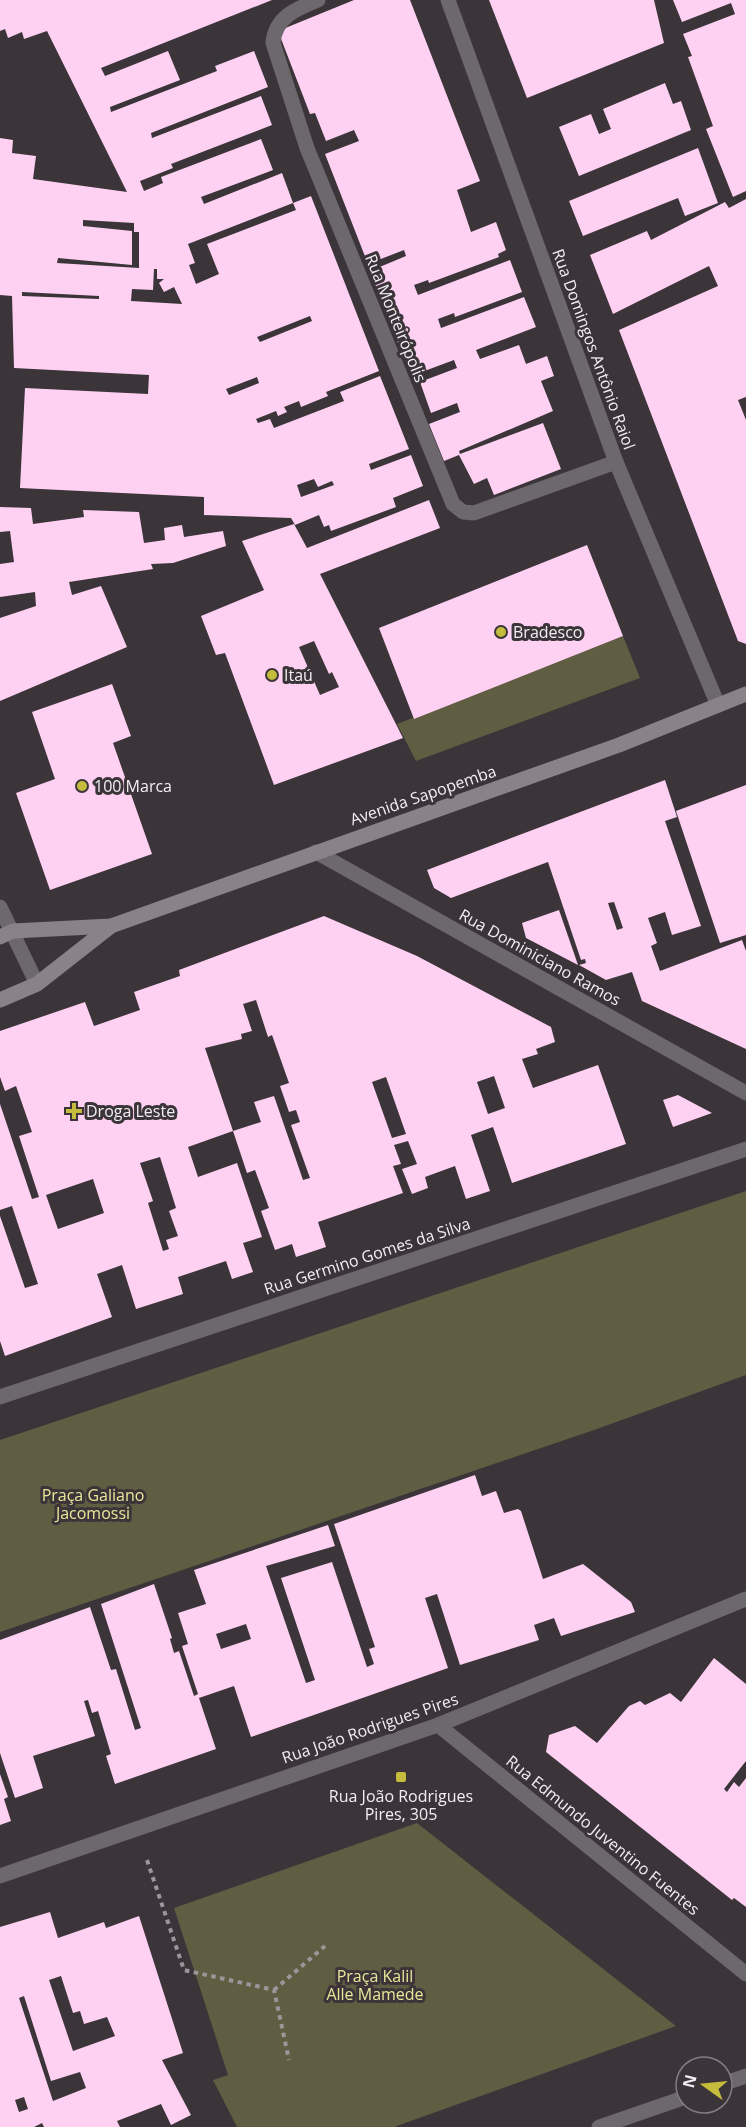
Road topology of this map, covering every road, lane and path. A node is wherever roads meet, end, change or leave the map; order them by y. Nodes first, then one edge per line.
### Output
1 (318, 0) edge
2 (448, 0) edge
3 (616, 462) junction
4 (746, 694) edge
5 (718, 705) junction
6 (316, 852) junction
7 (0, 907) edge
8 (111, 926) junction
9 (6, 934) edge
10 (37, 984) junction
11 (0, 1000) edge
12 (746, 1093) edge
13 (746, 1149) edge
14 (0, 1397) edge
15 (746, 1599) edge
16 (438, 1725) junction
17 (137, 1828) junction
18 (0, 1876) edge
19 (325, 1946) dead end
20 (746, 1974) edge
21 (274, 1990) junction
22 (289, 2060) dead end
23 (674, 2101) edge
24 (599, 2127) edge

1 - 3 street, Rua Monteirópolis
2 - 3 street, Rua Domingos Antônio Raiol
3 - 5 street, Rua Domingos Antônio Raiol
4 - 5 main road, Avenida Sapopemba
5 - 6 main road, Avenida Sapopemba
6 - 8 main road, Avenida Sapopemba
6 - 12 street, Rua Dominiciano Ramos
7 - 9 street
8 - 9 main road, Avenida Sapopemba
8 - 10 main road, Avenida Sapopemba
9 - 10 street
10 - 11 main road, Avenida Sapopemba
13 - 14 street, Rua Germino Gomes da Silva
15 - 16 street, Rua João Rodrigues Pires
16 - 17 street, Rua João Rodrigues Pires
16 - 20 street, Rua Edmundo Juventino Fuentes
17 - 18 street, Rua João Rodrigues Pires
17 - 21 path
19 - 21 path
21 - 22 path
23 - 24 street

